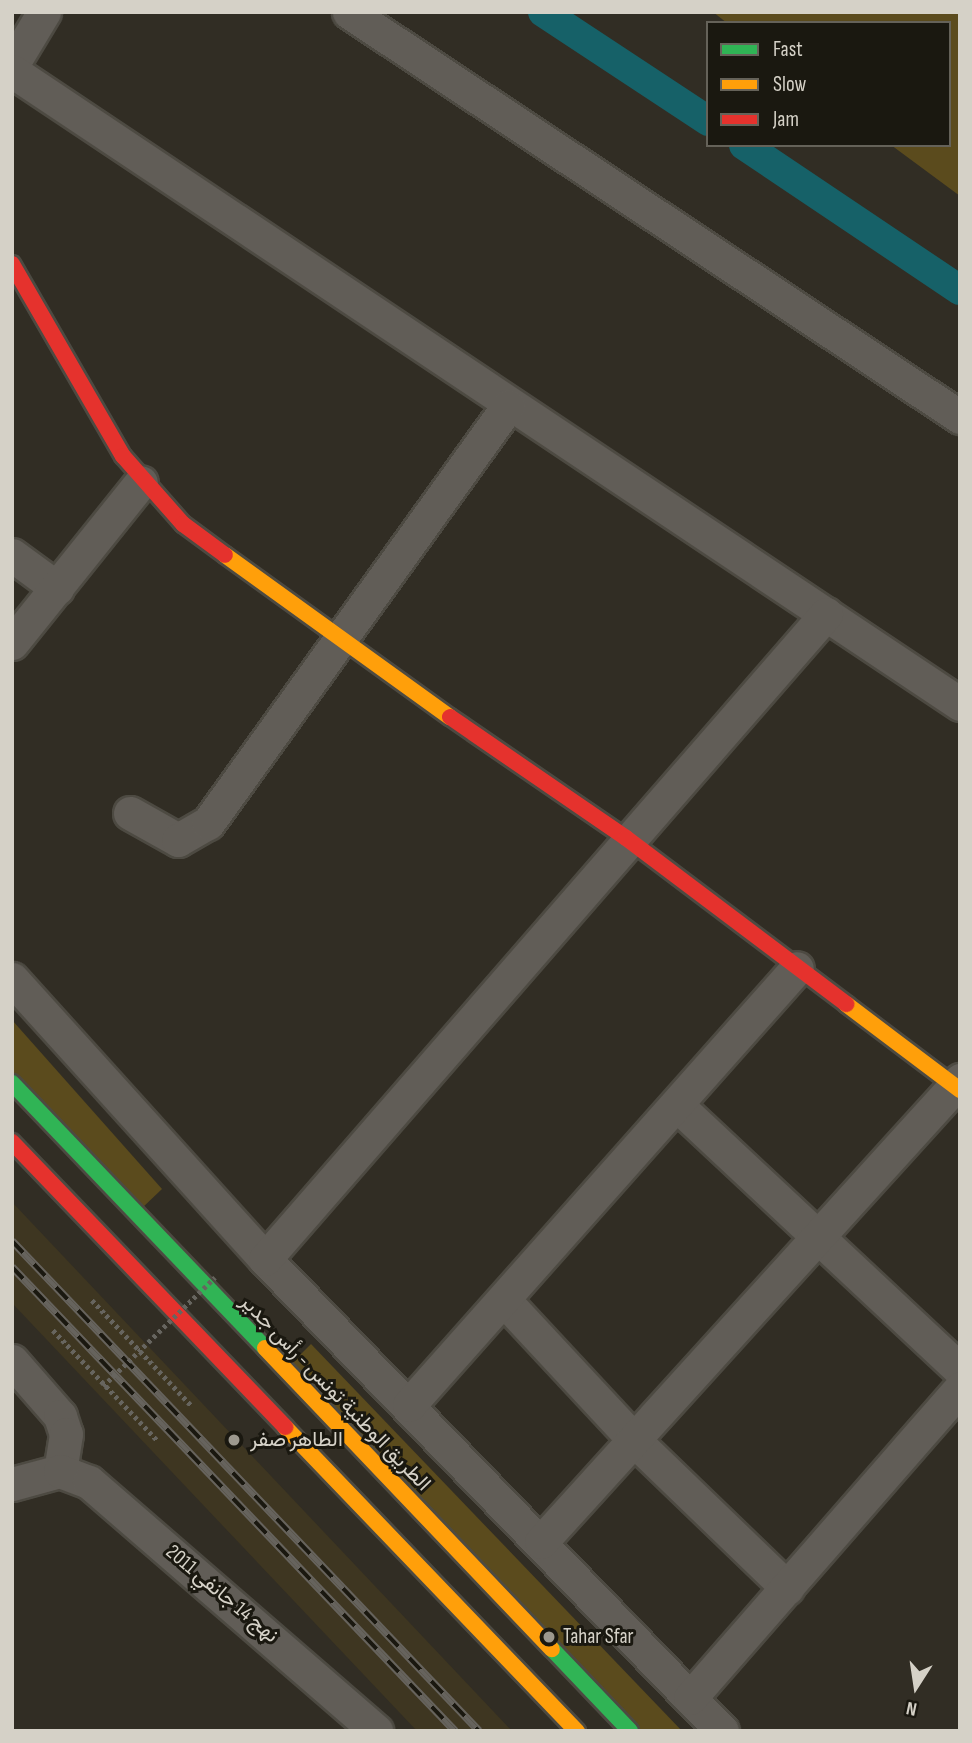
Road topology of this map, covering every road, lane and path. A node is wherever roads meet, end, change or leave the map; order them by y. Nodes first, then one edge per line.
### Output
1 (44, 12) edge
2 (349, 12) edge
3 (12, 65) edge
4 (12, 71) edge
5 (12, 264) edge
6 (508, 406) junction
7 (960, 417) edge
8 (141, 482) junction
9 (12, 555) edge
10 (57, 588) junction
11 (826, 614) junction
12 (12, 643) edge
13 (342, 643) junction
14 (960, 704) edge
15 (130, 813) dead end
16 (626, 838) junction
17 (796, 968) junction
18 (12, 979) edge
19 (12, 1083) edge
20 (958, 1086) edge
21 (678, 1106) junction
22 (12, 1142) edge
23 (821, 1238) junction
24 (265, 1259) junction
25 (215, 1277) dead end
26 (91, 1301) dead end
27 (505, 1301) junction
28 (53, 1330) dead end
29 (138, 1352) junction
30 (12, 1361) edge
31 (960, 1370) edge
32 (103, 1386) junction
33 (960, 1388) edge
34 (409, 1405) junction
35 (191, 1407) dead end
36 (157, 1440) dead end
37 (634, 1440) junction
38 (60, 1471) junction
39 (12, 1484) edge
40 (541, 1542) junction
41 (787, 1588) junction
42 (690, 1698) junction
43 (376, 1731) edge
44 (577, 1731) edge
45 (631, 1731) edge
46 (722, 1731) edge

1 - 3 street
2 - 7 street
4 - 6 street
5 - 8 main road
6 - 11 street
6 - 13 street
8 - 10 street
8 - 13 main road
9 - 10 street
10 - 12 street
11 - 14 street
11 - 16 street
13 - 15 street
13 - 16 main road
16 - 17 main road
16 - 24 street
17 - 20 main road
17 - 21 street
18 - 24 street
19 - 45 main road, الطريق الوطنية تونس - رأس جدير
20 - 23 street
21 - 23 street
21 - 27 street
22 - 44 main road
23 - 31 street
23 - 37 street
24 - 34 street
25 - 29 path, bridge
26 - 29 path
27 - 34 street
27 - 37 street
28 - 32 path
29 - 32 path, bridge
29 - 35 path
30 - 38 street
32 - 36 path
33 - 41 street
34 - 40 street
37 - 40 street
37 - 41 street
38 - 39 street
38 - 43 street, نهج 14 جانفي 2011
40 - 42 street
41 - 42 street
42 - 46 street

